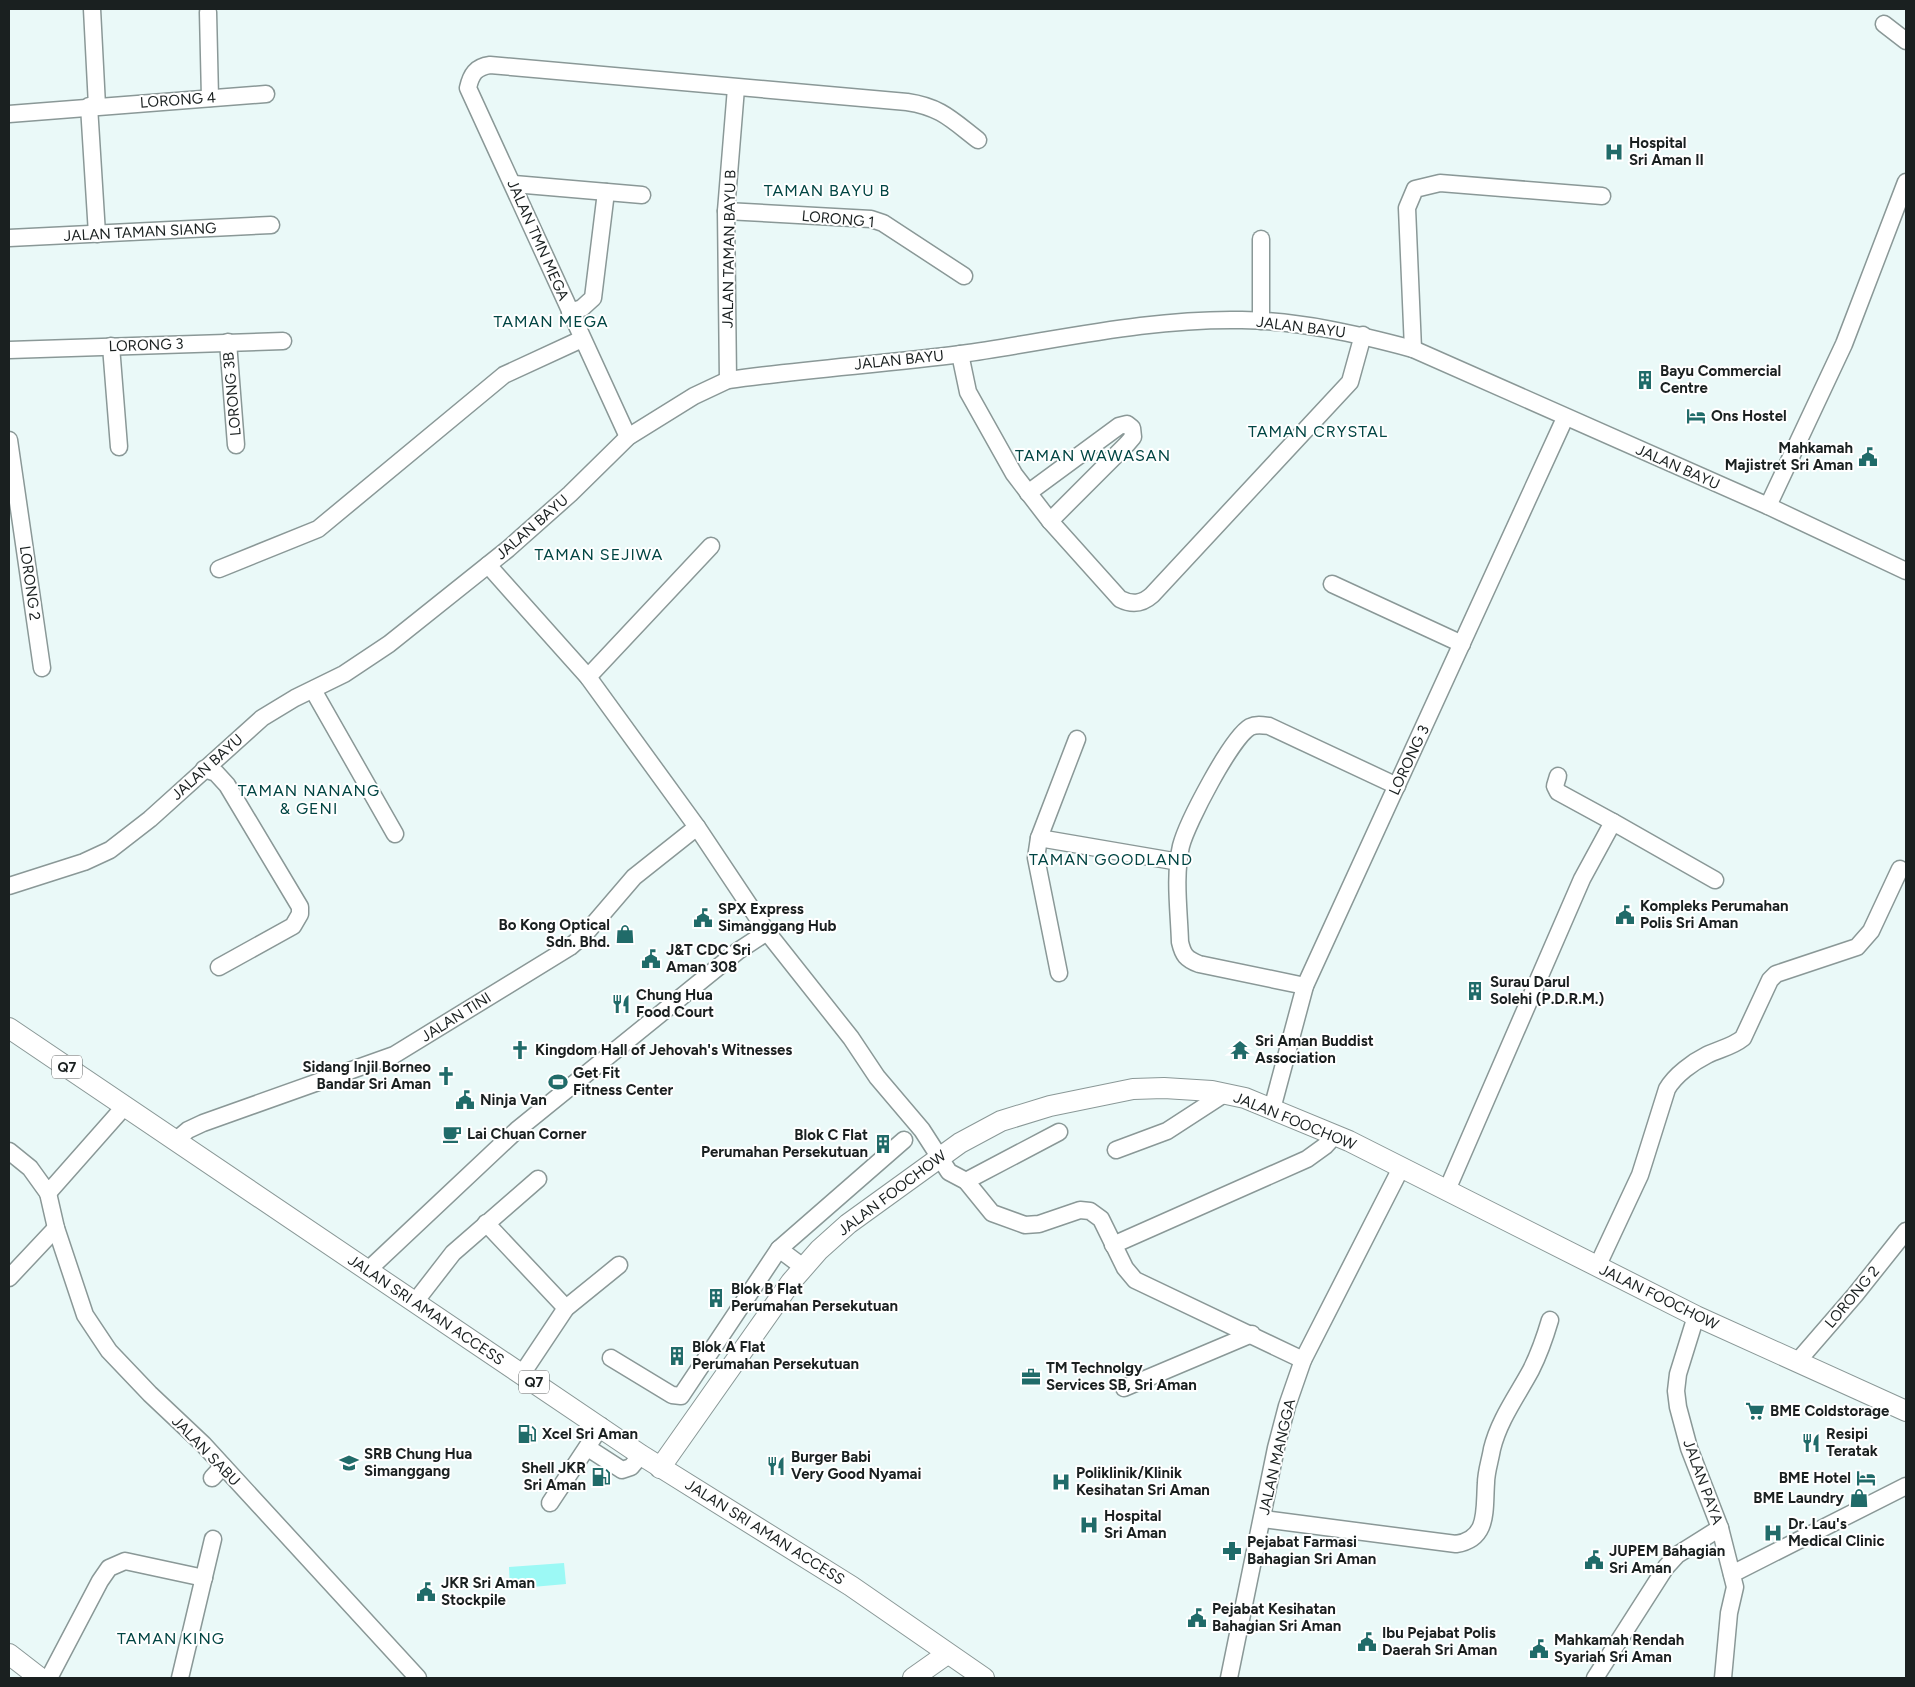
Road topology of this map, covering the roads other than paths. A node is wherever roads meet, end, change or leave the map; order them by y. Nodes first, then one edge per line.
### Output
1 (92, 9) edge
2 (208, 12) dead end
3 (1884, 24) dead end
4 (1906, 42) edge
5 (736, 88) junction
6 (266, 94) dead end
7 (210, 98) junction
8 (93, 106) junction
9 (9, 114) edge
10 (978, 140) dead end
11 (1906, 182) edge
12 (514, 184) junction
13 (606, 192) junction
14 (642, 195) dead end
15 (1602, 196) dead end
16 (726, 211) junction
17 (271, 225) dead end
18 (97, 234) junction
19 (9, 238) edge
20 (1261, 239) dead end
21 (964, 276) dead end
22 (570, 312) junction
23 (1261, 321) junction
24 (1363, 336) junction
25 (582, 339) junction
26 (283, 341) dead end
27 (228, 342) junction
28 (111, 346) junction
29 (1413, 349) junction
30 (9, 350) edge
31 (960, 354) junction
32 (728, 380) junction
33 (1565, 418) junction
34 (628, 437) junction
35 (9, 440) edge
36 (236, 445) dead end
37 (119, 447) dead end
38 (1028, 493) junction
39 (1768, 506) junction
40 (1050, 521) junction
41 (712, 546) dead end
42 (488, 565) junction
43 (220, 569) dead end
44 (1906, 571) edge
45 (1332, 584) dead end
46 (1462, 644) junction
47 (42, 668) dead end
48 (588, 677) junction
49 (313, 690) junction
50 (1077, 739) dead end
51 (204, 769) junction
52 (1558, 776) dead end
53 (1396, 786) junction
54 (1613, 822) junction
55 (697, 827) junction
56 (395, 834) dead end
57 (1038, 838) junction
58 (1179, 862) junction
59 (1900, 869) dead end
60 (1715, 880) dead end
61 (9, 886) edge
62 (767, 932) junction
63 (219, 967) dead end
64 (1059, 973) dead end
65 (1305, 986) junction
66 (9, 1028) edge
67 (1224, 1094) junction
68 (124, 1107) junction
69 (1272, 1109) junction
70 (1059, 1132) dead end
71 (904, 1140) dead end
72 (175, 1141) junction
73 (1326, 1145) junction
74 (1116, 1150) dead end
75 (9, 1151) edge
76 (1401, 1168) junction
77 (951, 1170) junction
78 (538, 1179) dead end
79 (1447, 1190) junction
80 (48, 1193) junction
81 (486, 1223) junction
82 (56, 1228) junction
83 (1906, 1231) edge
84 (1113, 1245) junction
85 (779, 1249) junction
86 (619, 1265) dead end
87 (803, 1267) junction
88 (1597, 1267) junction
89 (367, 1271) junction
90 (9, 1278) edge
91 (414, 1302) junction
92 (566, 1308) junction
93 (1696, 1316) junction
94 (1550, 1320) dead end
95 (1252, 1334) junction
96 (611, 1358) dead end
97 (1303, 1360) junction
98 (1798, 1362) junction
99 (522, 1374) junction
100 (1124, 1388) dead end
101 (1903, 1405) edge
102 (601, 1426) junction
103 (588, 1448) junction
104 (641, 1455) junction
105 (223, 1466) junction
106 (660, 1468) junction
107 (212, 1478) dead end
108 (1906, 1486) edge
109 (550, 1503) dead end
110 (1262, 1519) junction
111 (1720, 1528) junction
112 (213, 1539) dead end
113 (1732, 1574) junction
114 (204, 1578) junction
115 (9, 1654) edge
116 (947, 1654) junction
117 (40, 1678) edge
118 (49, 1678) edge
119 (180, 1678) edge
120 (418, 1678) edge
121 (913, 1678) edge
122 (984, 1678) edge
123 (1229, 1678) edge
124 (1595, 1678) edge
125 (1723, 1678) edge

1 - 8 street
2 - 7 street
3 - 4 street
5 - 10 street
5 - 12 street, JALAN TMN MEGA
5 - 16 street, JALAN TAMAN BAYU B
6 - 7 street, LORONG 4
7 - 8 street, LORONG 4
8 - 9 street, LORONG 4
8 - 18 street
11 - 39 street
12 - 13 street
12 - 22 street, JALAN TMN MEGA
13 - 14 street
13 - 22 street
15 - 29 street
16 - 21 street, LORONG 1
16 - 32 street, JALAN TAMAN BAYU B
17 - 18 street, JALAN TAMAN SIANG
18 - 19 street, JALAN TAMAN SIANG
20 - 23 street
22 - 25 street, JALAN TMN MEGA
23 - 24 street, JALAN BAYU
23 - 31 street, JALAN BAYU
24 - 29 street, JALAN BAYU
24 - 40 street
25 - 34 street, JALAN TMN MEGA
25 - 43 street
26 - 27 street, LORONG 3
27 - 28 street, LORONG 3
27 - 36 street, LORONG 3B
28 - 30 street, LORONG 3
28 - 37 street
29 - 33 street, JALAN BAYU
31 - 32 street, JALAN BAYU
31 - 38 street
32 - 34 street, JALAN BAYU
33 - 39 street, JALAN BAYU
33 - 46 street, LORONG 3
34 - 42 street, JALAN BAYU
35 - 47 street, LORONG 2
38 - 40 street
38 - 40 street
39 - 44 street, JALAN BAYU
41 - 48 street
42 - 48 street
42 - 49 street, JALAN BAYU
45 - 46 street
46 - 53 street, LORONG 3
48 - 55 street
49 - 51 street, JALAN BAYU
49 - 56 street
50 - 57 street
51 - 61 street, JALAN BAYU
51 - 63 street
52 - 54 street
53 - 58 street
53 - 65 street, LORONG 3
54 - 60 street
54 - 79 street
55 - 62 street
55 - 72 street, JALAN TINI
57 - 58 street
57 - 64 street
58 - 65 street
59 - 88 street
62 - 77 street
62 - 89 street
65 - 69 street, LORONG 3
66 - 68 main road, JALAN SRI AMAN ACCESS / Q7
67 - 69 main road, JALAN FOOCHOW
67 - 74 street
67 - 77 main road, JALAN FOOCHOW
68 - 72 main road, JALAN SRI AMAN ACCESS / Q7
68 - 80 street
69 - 73 main road, JALAN FOOCHOW
70 - 77 street
71 - 85 street
72 - 89 main road, JALAN SRI AMAN ACCESS / Q7
73 - 76 main road, JALAN FOOCHOW
73 - 84 street
75 - 80 street
76 - 79 main road, JALAN FOOCHOW
76 - 97 street, JALAN MANGGA
77 - 84 street
77 - 87 main road, JALAN FOOCHOW
78 - 81 street
79 - 88 main road, JALAN FOOCHOW
80 - 82 street, JALAN SABU
81 - 91 street
81 - 92 street
82 - 90 street
82 - 105 street, JALAN SABU
83 - 98 street, LORONG 2
84 - 95 street
85 - 87 street
85 - 96 street
86 - 92 street
87 - 106 main road, JALAN FOOCHOW
88 - 93 main road, JALAN FOOCHOW
89 - 91 main road, JALAN SRI AMAN ACCESS / Q7
91 - 99 main road, JALAN SRI AMAN ACCESS / Q7
92 - 99 street
93 - 98 main road, JALAN FOOCHOW
93 - 111 street, JALAN PAYA
94 - 110 street
95 - 97 street
95 - 100 street
97 - 110 street, JALAN MANGGA
98 - 101 main road, JALAN FOOCHOW
99 - 102 main road, JALAN SRI AMAN ACCESS / Q7
102 - 103 street
102 - 104 main road, JALAN SRI AMAN ACCESS / Q7
103 - 104 street
103 - 109 street
104 - 106 main road, JALAN SRI AMAN ACCESS / Q7
105 - 107 street
105 - 120 street, JALAN SABU
106 - 116 main road, JALAN SRI AMAN ACCESS / Q7
108 - 113 street
110 - 123 street, JALAN MANGGA
111 - 113 street, JALAN PAYA
111 - 124 street
112 - 114 street
113 - 125 street, JALAN PAYA
114 - 118 street
114 - 119 street
115 - 117 main road
116 - 121 main road
116 - 122 main road, Q7

